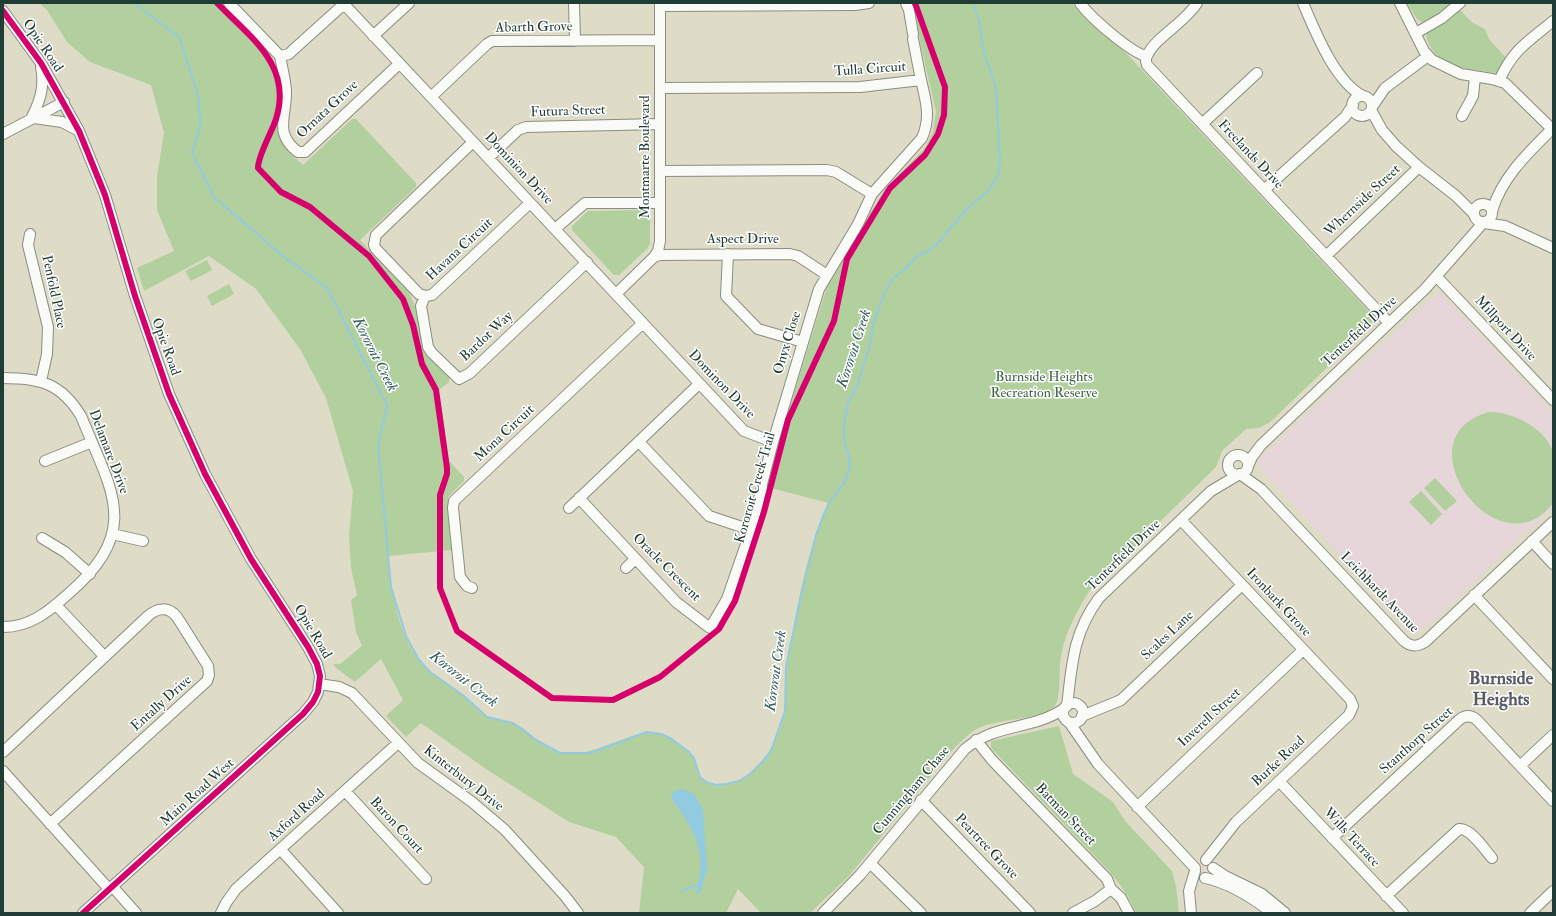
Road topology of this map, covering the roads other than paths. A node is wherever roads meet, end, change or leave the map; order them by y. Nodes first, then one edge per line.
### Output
1 (229, 3) edge
2 (409, 3) edge
3 (574, 3) edge
4 (869, 3) edge
5 (906, 3) edge
6 (1080, 3) edge
7 (1197, 3) edge
8 (1302, 3) edge
9 (1400, 3) edge
10 (1460, 3) edge
11 (343, 4) edge
12 (660, 4) edge
13 (3, 11) edge
14 (1553, 21) edge
15 (1416, 33) junction
16 (373, 36) junction
17 (660, 40) junction
18 (575, 41) junction
19 (280, 56) junction
20 (1146, 56) junction
21 (1428, 56) junction
22 (41, 63) junction
23 (399, 64) junction
24 (1257, 73) dead end
25 (1475, 77) junction
26 (1344, 79) junction
27 (921, 80) junction
28 (1499, 81) junction
29 (1390, 84) junction
30 (660, 88) junction
31 (1364, 96) junction
32 (430, 97) junction
33 (64, 102) junction
34 (1353, 103) junction
35 (1366, 112) junction
36 (1462, 116) dead end
37 (31, 118) junction
38 (660, 124) junction
39 (1202, 124) junction
40 (1330, 129) junction
41 (1553, 129) edge
42 (79, 131) junction
43 (3, 134) edge
44 (473, 142) junction
45 (488, 158) junction
46 (1419, 167) junction
47 (660, 171) junction
48 (1504, 184) junction
49 (1264, 190) junction
50 (872, 194) junction
51 (1456, 196) junction
52 (530, 203) junction
53 (660, 203) junction
54 (1482, 204) junction
55 (1492, 212) junction
56 (1474, 215) junction
57 (860, 218) joint
58 (1484, 223) junction
59 (556, 229) junction
60 (1517, 231) junction
61 (30, 234) dead end
62 (1462, 247) junction
63 (1553, 248) edge
64 (728, 254) junction
65 (1326, 256) junction
66 (654, 258) junction
67 (587, 262) junction
68 (827, 275) junction
69 (1437, 277) junction
70 (616, 294) junction
71 (425, 296) junction
72 (643, 323) junction
73 (1389, 323) junction
74 (803, 342) junction
75 (672, 355) joint
76 (3, 378) edge
77 (41, 381) junction
78 (699, 384) junction
79 (1553, 400) edge
80 (1272, 434) junction
81 (92, 442) junction
82 (639, 442) junction
83 (773, 442) junction
84 (1237, 455) junction
85 (45, 461) dead end
86 (1229, 465) junction
87 (1243, 471) junction
88 (1212, 491) junction
89 (579, 498) junction
90 (569, 508) dead end
91 (1181, 520) junction
92 (1553, 522) edge
93 (751, 530) junction
94 (112, 534) junction
95 (42, 538) dead end
96 (143, 541) dead end
97 (1532, 541) junction
98 (635, 558) junction
99 (1553, 564) edge
100 (626, 568) dead end
101 (90, 574) junction
102 (1242, 585) junction
103 (472, 588) dead end
104 (1474, 595) junction
105 (56, 605) junction
106 (3, 627) edge
107 (1303, 650) junction
108 (104, 656) junction
109 (1070, 675) junction
110 (1553, 678) edge
111 (319, 684) junction
112 (1353, 706) joint
113 (1066, 707) junction
114 (1080, 711) junction
115 (1043, 720) junction
116 (1068, 721) junction
117 (1553, 735) edge
118 (976, 740) junction
119 (398, 743) junction
120 (1084, 743) junction
121 (3, 752) edge
122 (1520, 766) junction
123 (3, 771) edge
124 (1279, 781) junction
125 (345, 791) junction
126 (922, 800) junction
127 (1553, 801) edge
128 (1137, 806) junction
129 (50, 824) junction
130 (1332, 838) junction
131 (1177, 849) junction
132 (281, 850) junction
133 (1492, 858) dead end
134 (870, 862) junction
135 (1209, 863) junction
136 (1195, 869) junction
137 (1204, 878) junction
138 (426, 879) dead end
139 (111, 887) junction
140 (1111, 889) junction
141 (1553, 891) edge
142 (1386, 896) junction
143 (1189, 898) junction
144 (83, 913) edge
145 (136, 913) edge
146 (221, 913) edge
147 (338, 913) edge
148 (578, 913) edge
149 (823, 913) edge
150 (921, 913) edge
151 (1030, 913) edge
152 (1072, 913) edge
153 (1129, 913) edge
154 (1191, 913) edge
155 (1272, 913) edge
156 (1285, 913) edge
157 (1403, 913) edge
158 (1530, 913) edge

1 - 19 street
2 - 16 street
3 - 18 street
4 - 12 street
5 - 27 street
6 - 20 street
7 - 20 street
8 - 26 street
9 - 15 street
10 - 15 street
11 - 16 street, Dominion Drive
11 - 19 street
12 - 17 street, Montmarte Boulevard
13 - 22 street, Opie Road
14 - 28 street
15 - 21 street
16 - 23 street, Dominion Drive
17 - 18 street, Abarth Grove
17 - 30 street, Montmarte Boulevard
18 - 32 street, Abarth Grove
19 - 23 street, Ornata Grove
20 - 39 street, Freelands Drive
21 - 25 street
21 - 29 street
22 - 33 street, Opie Road
22 - 37 street
23 - 32 street, Dominion Drive
24 - 39 street
25 - 28 street
25 - 36 street
26 - 31 street
26 - 34 street
27 - 30 street, Tulla Circuit
27 - 50 street, Tulla Circuit
28 - 41 street
29 - 31 street
29 - 35 street
30 - 38 street, Montmarte Boulevard
31 - 34 street
31 - 35 street
32 - 44 street, Dominion Drive
33 - 37 street
33 - 42 street, Opie Road
34 - 35 street
34 - 40 street
35 - 40 street
35 - 46 street
37 - 42 street
37 - 43 street
38 - 45 street, Futura Street
38 - 47 street, Montmarte Boulevard
39 - 49 street, Freelands Drive
40 - 49 street
41 - 48 street
42 - 111 street, Opie Road
44 - 45 street, Dominion Drive
44 - 71 street, Havana Circuit
45 - 52 street, Dominion Drive
46 - 51 street
46 - 65 street, Whernside Street
47 - 50 street
47 - 53 street, Montmarte Boulevard
48 - 54 street
48 - 55 street
49 - 65 street, Freelands Drive
50 - 57 street, Tulla Circuit
51 - 54 street
51 - 56 street
52 - 59 street, Dominion Drive
52 - 71 street, Havana Circuit
53 - 59 street
53 - 66 street, Montmarte Boulevard
54 - 55 street
54 - 56 street
55 - 58 street
55 - 60 street
56 - 58 street
56 - 62 street, Tenterfield Drive
57 - 68 street, Onyx Close
58 - 60 street
58 - 62 street, Tenterfield Drive
59 - 67 street, Dominion Drive
60 - 63 street
61 - 77 street, Penfold Place
62 - 69 street, Tenterfield Drive
64 - 66 street, Aspect Drive
64 - 68 street, Aspect Drive
64 - 74 street
65 - 73 street, Freelands Drive
66 - 70 street, Montmarte Boulevard
67 - 70 street, Dominion Drive
67 - 71 street, Bardot Way
68 - 74 street, Onyx Close
69 - 73 street, Tenterfield Drive
69 - 79 street, Millport Drive
70 - 72 street, Dominion Drive
72 - 75 street, Dominion Drive
72 - 103 street, Mona Circuit
73 - 80 street, Tenterfield Drive
74 - 83 street, Onyx Close
75 - 78 street, Dominon Drive
76 - 77 street, Delamare Drive
77 - 81 street, Delamare Drive
78 - 82 street
78 - 83 street, Dominon Drive
80 - 84 street, Tenterfield Drive
80 - 87 street, Tenterfield Drive
81 - 85 street
81 - 94 street, Delamare Drive
82 - 89 street
82 - 93 street
83 - 93 street, Onyx Close
84 - 86 street
84 - 87 street
86 - 87 street
86 - 88 street, Tenterfield Drive
87 - 88 street, Tenterfield Drive
87 - 104 street, Leichhardt Avenue
88 - 91 street, Tenterfield Drive
89 - 90 street
89 - 98 street, Oracle Crescent
91 - 102 street, Ironbark Grove
91 - 109 street, Tenterfield Drive
92 - 97 street, Leichhardt Avenue
93 - 98 street, Oracle Crescent
94 - 96 street
94 - 101 street, Delamare Drive
95 - 101 street
97 - 99 street
97 - 104 street, Leichhardt Avenue
98 - 100 street
101 - 105 street, Delamare Drive
102 - 107 street, Ironbark Grove
102 - 114 street, Scales Lane
104 - 110 street
105 - 106 street, Delamare Drive
105 - 108 street
107 - 112 street, Ironbark Grove
107 - 128 street, Inverell Street
108 - 121 street, Entally Drive
108 - 129 street, Entally Drive
109 - 113 street, Tenterfield Drive
109 - 114 street, Tenterfield Drive
111 - 119 street, Kinterbury Drive
111 - 139 street, Main Road West
112 - 124 street, Burke Road
113 - 114 street
113 - 115 street, Cunningham Chase
113 - 116 street
114 - 116 street
114 - 120 street, Tenterfield Drive
115 - 116 street, Cunningham Chase
115 - 118 street, Cunningham Chase
116 - 120 street, Tenterfield Drive
117 - 122 street
118 - 126 street, Cunningham Chase
118 - 140 street, Batman Street
119 - 125 street, Axford Road
119 - 148 street, Kinterbury Drive
120 - 128 street, Tenterfield Drive
122 - 127 street, Stanthorp Street
122 - 130 street, Stanthorp Street
123 - 129 street
124 - 130 street, Wills Terrace
124 - 135 street, Burke Road
125 - 132 street, Axford Road
125 - 138 street, Baron Court
126 - 134 street, Cunningham Chase
126 - 151 street, Peartree Grove
128 - 131 street, Tenterfield Drive
129 - 139 street
130 - 142 street, Wills Terrace
131 - 135 street, Tenterfield Drive
131 - 136 street, Tenterfield Drive
132 - 146 street, Axford Road
132 - 147 street
133 - 142 street
134 - 149 street, Cunningham Chase
134 - 150 street
135 - 136 street
135 - 137 street
135 - 156 street, Tenterfield Drive
136 - 137 street
136 - 143 street
137 - 143 street
137 - 155 street
139 - 144 street, Main Road West
139 - 145 street
140 - 152 street
140 - 153 street, Batman Street
141 - 158 street
142 - 157 street, Wills Terrace
143 - 154 street

